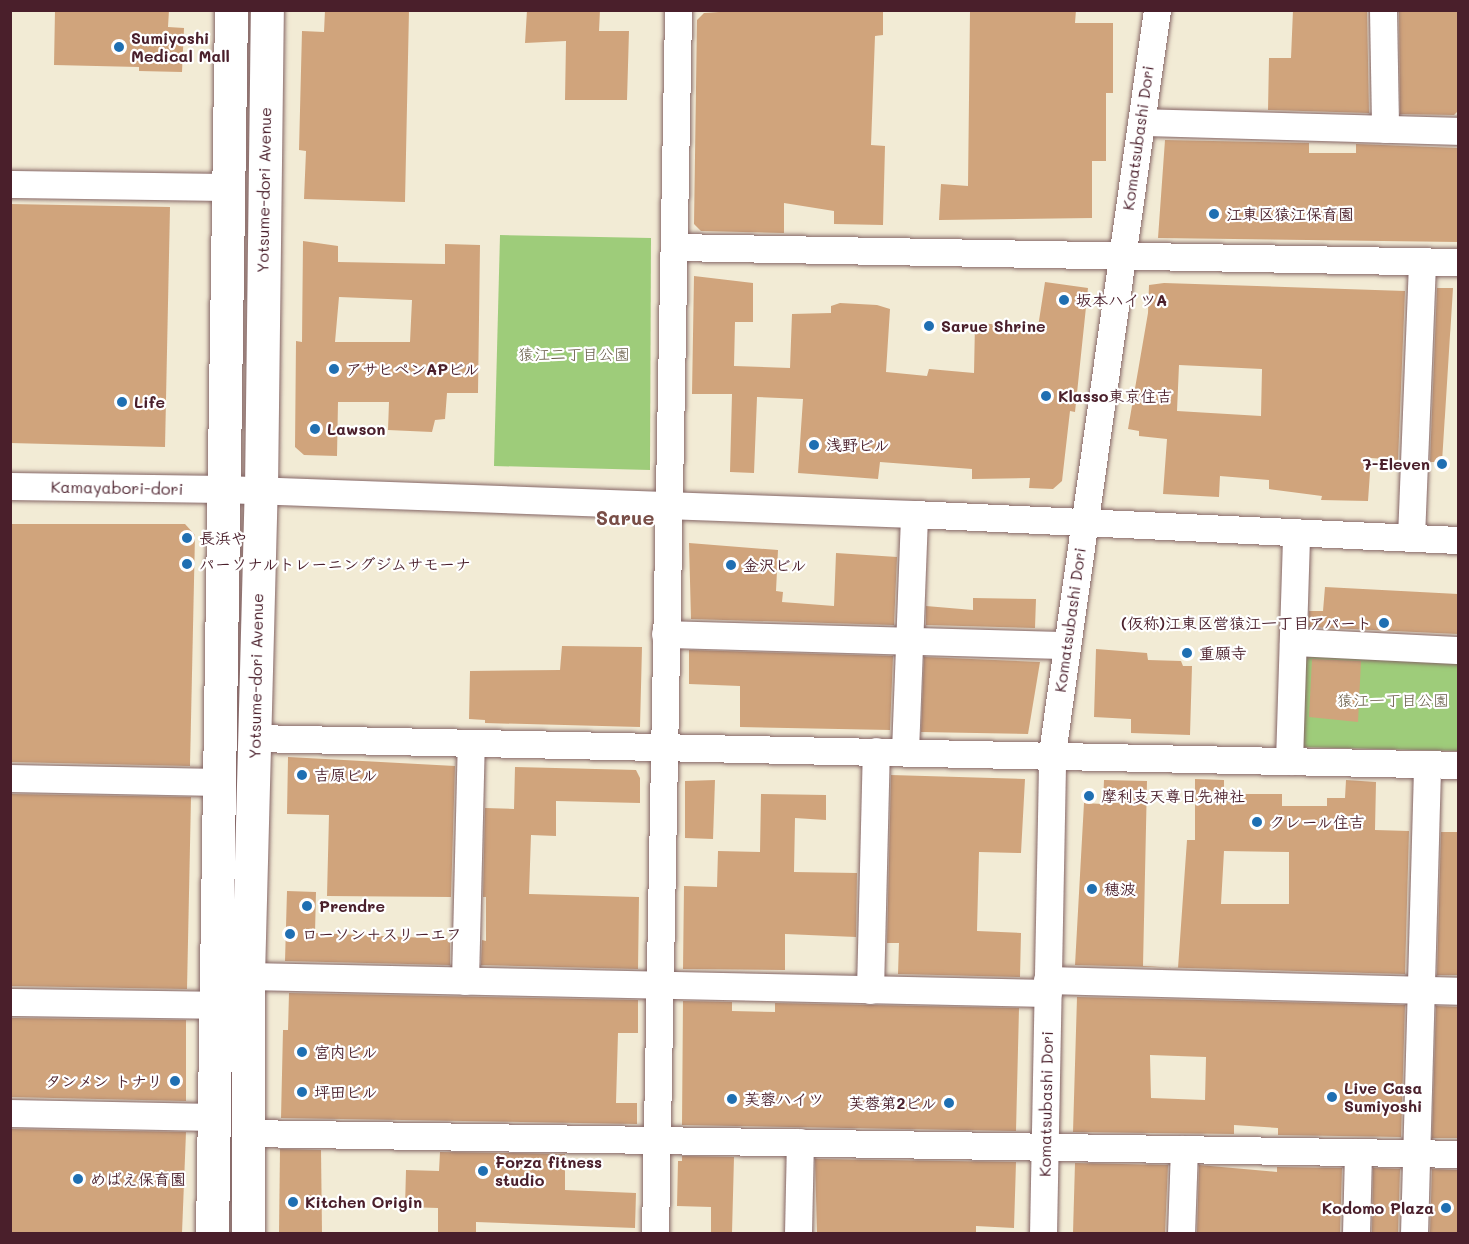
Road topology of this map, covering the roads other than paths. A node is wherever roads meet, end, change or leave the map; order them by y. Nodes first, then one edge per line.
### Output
1 (231, 10) edge
2 (267, 10) edge
3 (678, 10) edge
4 (1157, 10) edge
5 (1383, 10) edge
6 (1141, 122) junction
7 (1385, 129) junction
8 (1458, 131) edge
9 (10, 184) edge
10 (228, 187) junction
11 (675, 247) junction
12 (1121, 258) junction
13 (1422, 262) junction
14 (1458, 262) edge
15 (10, 486) edge
16 (223, 489) junction
17 (261, 490) junction
18 (668, 505) junction
19 (914, 514) junction
20 (1083, 523) junction
21 (1296, 532) junction
22 (1411, 537) junction
23 (1458, 540) edge
24 (665, 634) junction
25 (907, 640) junction
26 (1293, 642) junction
27 (1066, 645) junction
28 (1458, 650) edge
29 (254, 738) junction
30 (471, 743) junction
31 (664, 747) junction
32 (876, 751) junction
33 (905, 751) junction
34 (1052, 753) junction
35 (1289, 761) junction
36 (1426, 765) junction
37 (1458, 765) edge
38 (10, 778) edge
39 (219, 782) junction
40 (248, 976) junction
41 (465, 981) junction
42 (658, 985) junction
43 (1048, 986) junction
44 (870, 990) junction
45 (1418, 990) junction
46 (1458, 991) edge
47 (10, 1002) edge
48 (216, 1005) junction
49 (10, 1113) edge
50 (214, 1117) junction
51 (248, 1133) junction
52 (656, 1140) junction
53 (800, 1142) junction
54 (1044, 1146) junction
55 (1184, 1149) junction
56 (1358, 1152) junction
57 (1417, 1153) junction
58 (1458, 1154) edge
59 (212, 1233) edge
60 (248, 1233) edge
61 (655, 1233) edge
62 (798, 1233) edge
63 (1043, 1233) edge
64 (1181, 1233) edge
65 (1356, 1233) edge
66 (1414, 1233) edge

1 - 10 main road
2 - 17 main road, Yotsume-dori Avenue
3 - 11 street
4 - 6 street, Komatsubashi Dori
5 - 7 street
6 - 7 street
6 - 12 street, Komatsubashi Dori
7 - 8 street
9 - 10 street
10 - 16 main road
11 - 12 street
11 - 18 street
12 - 13 street
12 - 20 street, Komatsubashi Dori
13 - 14 street
13 - 22 street
15 - 16 street, Kamayabori-dori
16 - 17 street, Kamayabori-dori
16 - 39 main road
17 - 18 street, Kamayabori-dori
17 - 29 main road, Yotsume-dori Avenue
18 - 19 street, Kamayabori-dori
18 - 24 street
19 - 20 street, Kamayabori-dori
19 - 25 street
20 - 21 street, Kamayabori-dori
20 - 27 street, Komatsubashi Dori
21 - 22 street, Kamayabori-dori
21 - 26 street
22 - 23 street, Kamayabori-dori
24 - 25 street
24 - 31 street
25 - 27 street
25 - 33 street
26 - 28 street
26 - 35 street
27 - 34 street, Komatsubashi Dori
29 - 30 street
29 - 40 main road, Yotsume-dori Avenue
30 - 31 street
30 - 41 street
31 - 32 street
31 - 42 street
32 - 33 street
32 - 44 street
33 - 34 street
34 - 35 street
34 - 43 street, Komatsubashi Dori
35 - 36 street
36 - 37 street
36 - 45 street
38 - 39 street
39 - 48 main road
40 - 41 street
40 - 51 main road, Yotsume-dori Avenue
41 - 42 street
42 - 44 street
42 - 52 street
43 - 44 street
43 - 45 street
43 - 54 street, Komatsubashi Dori
45 - 46 street
45 - 57 street
47 - 48 street
48 - 50 main road
49 - 50 street
50 - 59 main road
51 - 52 street
51 - 60 main road, Yotsume-dori Avenue
52 - 53 street
52 - 61 street
53 - 54 street
53 - 62 street
54 - 55 street
54 - 63 street, Komatsubashi Dori
55 - 56 street
55 - 64 street
56 - 57 street
56 - 65 street
57 - 58 street
57 - 66 street

